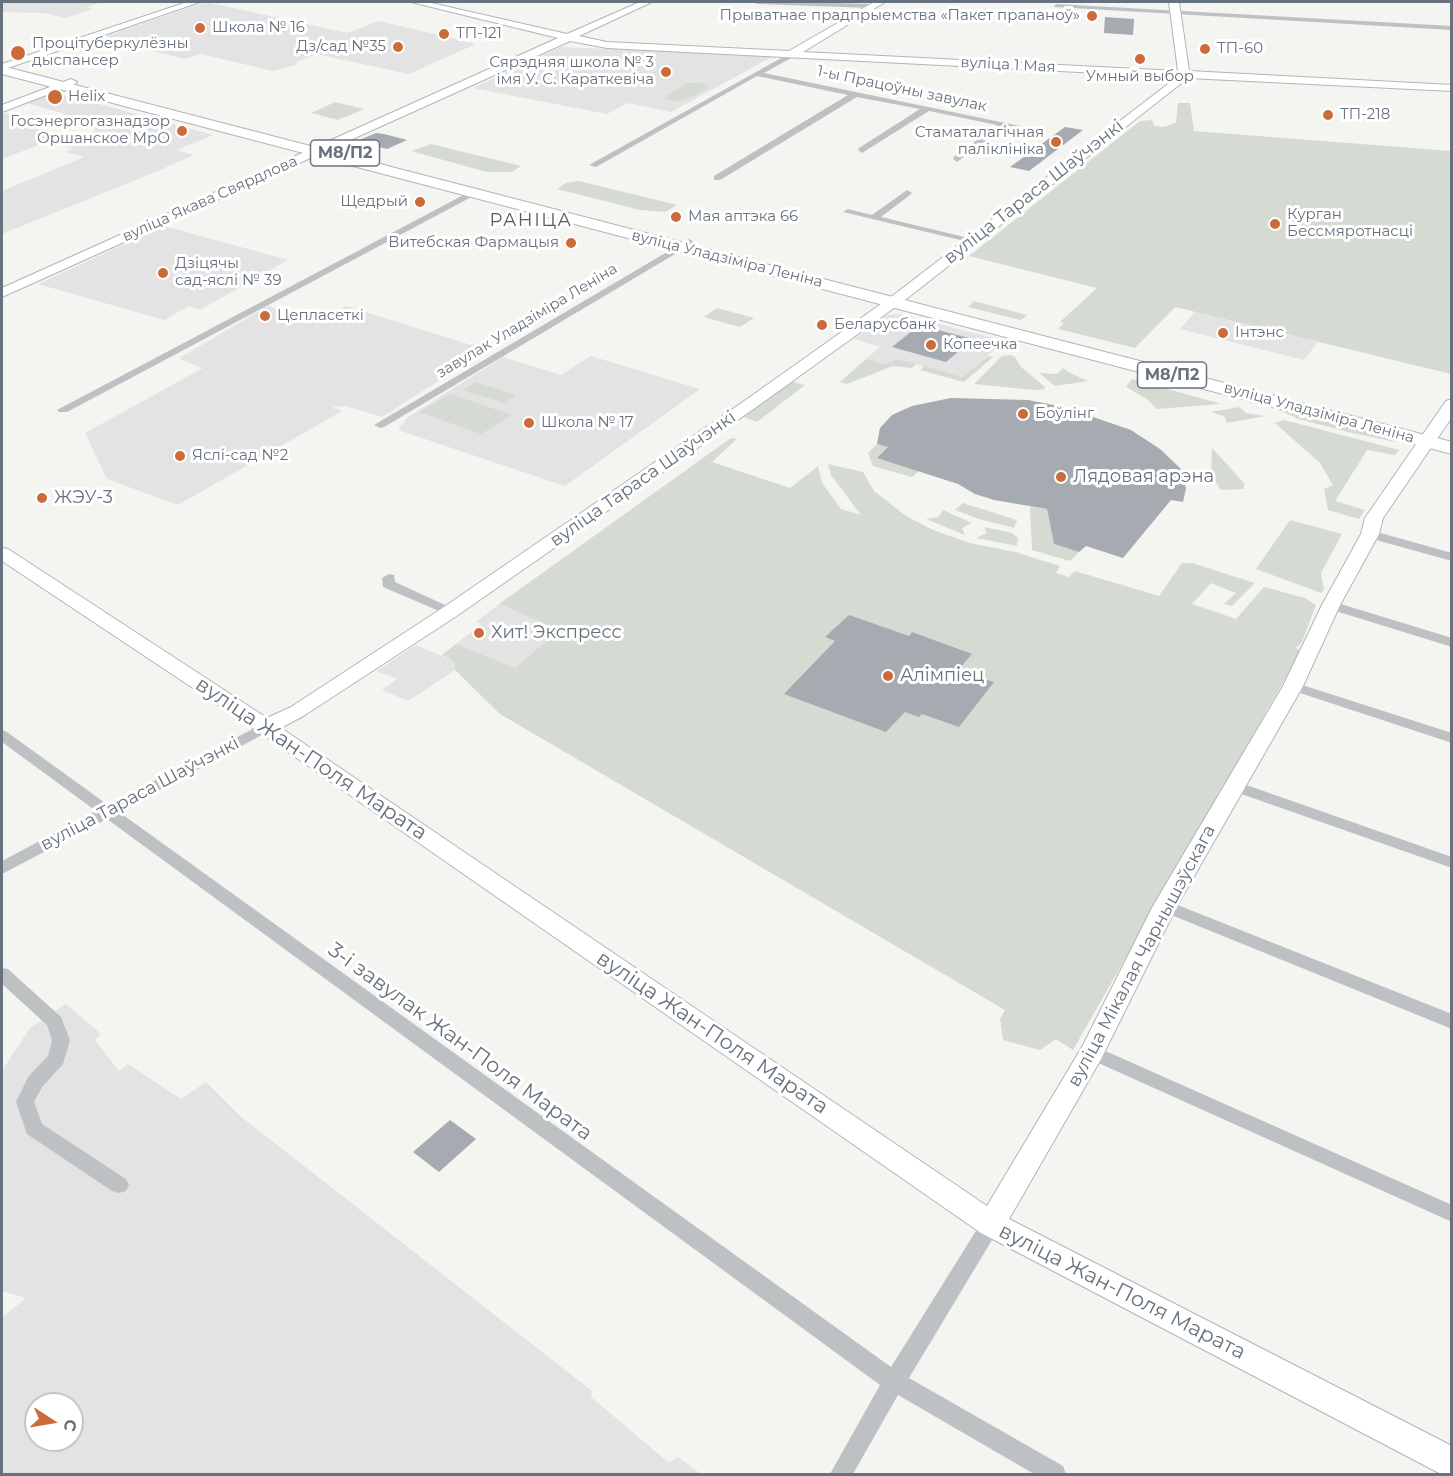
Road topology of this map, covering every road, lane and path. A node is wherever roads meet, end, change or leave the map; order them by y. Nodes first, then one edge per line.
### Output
1 (195, 2) edge
2 (416, 2) edge
3 (647, 2) edge
4 (757, 2) edge
5 (876, 4) edge
6 (1056, 6) dead end
7 (1175, 7) edge
8 (1452, 28) edge
9 (566, 38) junction
10 (792, 54) junction
11 (3, 66) edge
12 (757, 74) junction
13 (1184, 74) junction
14 (66, 84) junction
15 (1452, 88) edge
16 (857, 93) junction
17 (928, 108) junction
18 (2, 109) edge
19 (1003, 124) junction
20 (1041, 131) dead end
21 (318, 150) junction
22 (862, 150) dead end
23 (957, 159) dead end
24 (593, 165) dead end
25 (717, 178) dead end
26 (474, 193) junction
27 (907, 193) dead end
28 (848, 212) dead end
29 (874, 218) junction
30 (970, 241) junction
31 (685, 245) junction
32 (2, 292) edge
33 (897, 299) junction
34 (1452, 404) edge
35 (63, 410) dead end
36 (380, 425) dead end
37 (1437, 439) edge
38 (1452, 448) edge
39 (1370, 534) junction
40 (2, 553) edge
41 (1452, 557) edge
42 (389, 578) dead end
43 (1331, 605) junction
44 (451, 612) junction
45 (1452, 643) edge
46 (1293, 686) junction
47 (266, 727) junction
48 (2, 735) edge
49 (1452, 738) edge
50 (1235, 786) junction
51 (104, 812) junction
52 (1452, 863) edge
53 (2, 868) edge
54 (1165, 906) junction
55 (2, 974) edge
56 (1452, 1022) edge
57 (1092, 1052) junction
58 (119, 1185) dead end
59 (1452, 1214) edge
60 (991, 1224) junction
61 (894, 1382) junction
62 (1452, 1463) edge
63 (841, 1474) edge
64 (1055, 1474) edge

1 - 11 street
2 - 9 street, вуліца 1 Мая
3 - 9 street, вуліца Якава Свярдлова
4 - 5 street
5 - 10 street
6 - 7 street
7 - 8 street
7 - 13 street
9 - 10 street, вуліца 1 Мая
9 - 21 street, вуліца Якава Свярдлова
10 - 12 street
10 - 13 street, вуліца 1 Мая
11 - 14 main road, вуліца Уладзіміра Леніна / М8/П2
12 - 16 street, 1-ы Працоўны завулак
12 - 24 street
13 - 15 street, вуліца 1 Мая
13 - 30 street, вуліца Тараса Шаўчэнкі
14 - 18 street
14 - 21 main road, вуліца Уладзіміра Леніна / М8/П2
16 - 17 street, 1-ы Працоўны завулак
16 - 25 street
17 - 19 street, 1-ы Працоўны завулак
17 - 22 street
19 - 20 street, 1-ы Працоўны завулак
19 - 23 street
21 - 26 main road, вуліца Уладзіміра Леніна / М8/П2
21 - 31 main road, вуліца Уладзіміра Леніна / М8/П2
21 - 32 street, вуліца Якава Свярдлова
26 - 31 main road, вуліца Уладзіміра Леніна / М8/П2
26 - 35 street
27 - 29 street
28 - 29 street
29 - 30 street
30 - 33 street, вуліца Тараса Шаўчэнкі
31 - 33 main road, вуліца Уладзіміра Леніна / М8/П2
31 - 36 street, завулак Уладзіміра Леніна
33 - 37 main road, вуліца Уладзіміра Леніна / М8/П2
33 - 44 street, вуліца Тараса Шаўчэнкі
34 - 37 street, вуліца Мікалая Чарнышэўскага
37 - 38 main road, вуліца Уладзіміра Леніна / М8/П2
37 - 39 street, вуліца Мікалая Чарнышэўскага
39 - 41 street
39 - 43 street, вуліца Мікалая Чарнышэўскага
40 - 47 street, вуліца Жан-Поля Марата
42 - 44 street
43 - 45 street
43 - 46 street, вуліца Мікалая Чарнышэўскага
44 - 47 street, вуліца Тараса Шаўчэнкі
46 - 49 street
46 - 50 street, вуліца Мікалая Чарнышэўскага
47 - 51 street, вуліца Тараса Шаўчэнкі
47 - 60 street, вуліца Жан-Поля Марата
48 - 51 street, 3-і завулак Жан-Поля Марата
50 - 52 street
50 - 54 street, вуліца Мікалая Чарнышэўскага
51 - 53 street, вуліца Тараса Шаўчэнкі
51 - 61 street, 3-і завулак Жан-Поля Марата
54 - 56 street
54 - 57 street, вуліца Мікалая Чарнышэўскага
55 - 58 street
57 - 59 street
57 - 60 street, вуліца Мікалая Чарнышэўскага
60 - 61 street, вуліца Мікалая Чарнышэўскага
60 - 62 street, вуліца Жан-Поля Марата
61 - 63 street, вуліца Мікалая Чарнышэўскага
61 - 64 street, 3-і завулак Жан-Поля Марата

